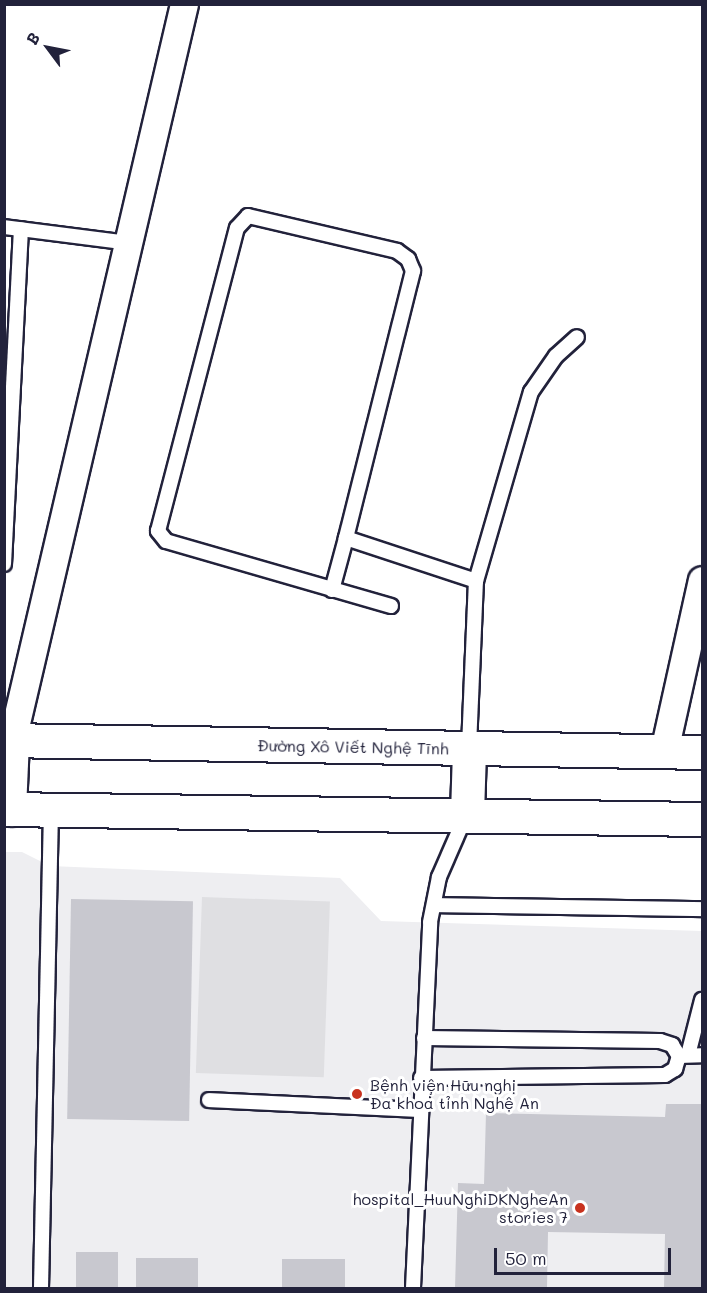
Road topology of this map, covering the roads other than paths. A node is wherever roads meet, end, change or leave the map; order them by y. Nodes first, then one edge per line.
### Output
1 (184, 4) edge
2 (4, 227) edge
3 (21, 229) junction
4 (129, 243) junction
5 (577, 337) dead end
6 (346, 538) junction
7 (4, 564) edge
8 (702, 580) edge
9 (476, 581) junction
10 (332, 590) junction
11 (391, 606) dead end
12 (8, 740) edge
13 (469, 749) junction
14 (664, 751) junction
15 (702, 752) edge
16 (7, 809) edge
17 (51, 810) junction
18 (467, 814) junction
19 (702, 819) edge
20 (435, 905) junction
21 (702, 909) edge
22 (702, 1000) edge
23 (424, 1038) junction
24 (683, 1055) junction
25 (702, 1055) edge
26 (421, 1078) junction
27 (208, 1100) dead end
28 (418, 1110) junction
29 (41, 1288) edge
30 (413, 1288) edge

1 - 4 street
2 - 3 lane
3 - 4 lane
3 - 7 lane
4 - 12 street
5 - 9 lane
6 - 9 lane
6 - 10 lane
6 - 10 lane
8 - 14 street
9 - 13 lane
10 - 11 lane
12 - 13 main road, Đường Xô Viết Nghệ Tĩnh
12 - 16 main road
13 - 14 main road, Đường Xô Viết Nghệ Tĩnh
13 - 18 main road
14 - 15 main road, Đường Xô Viết Nghệ Tĩnh
16 - 17 main road
17 - 18 main road
17 - 29 lane
18 - 19 main road
18 - 20 lane
20 - 21 lane
20 - 23 lane
22 - 24 lane
23 - 24 lane
23 - 26 lane
24 - 25 lane
24 - 26 lane
26 - 28 lane
27 - 28 lane
28 - 30 lane

